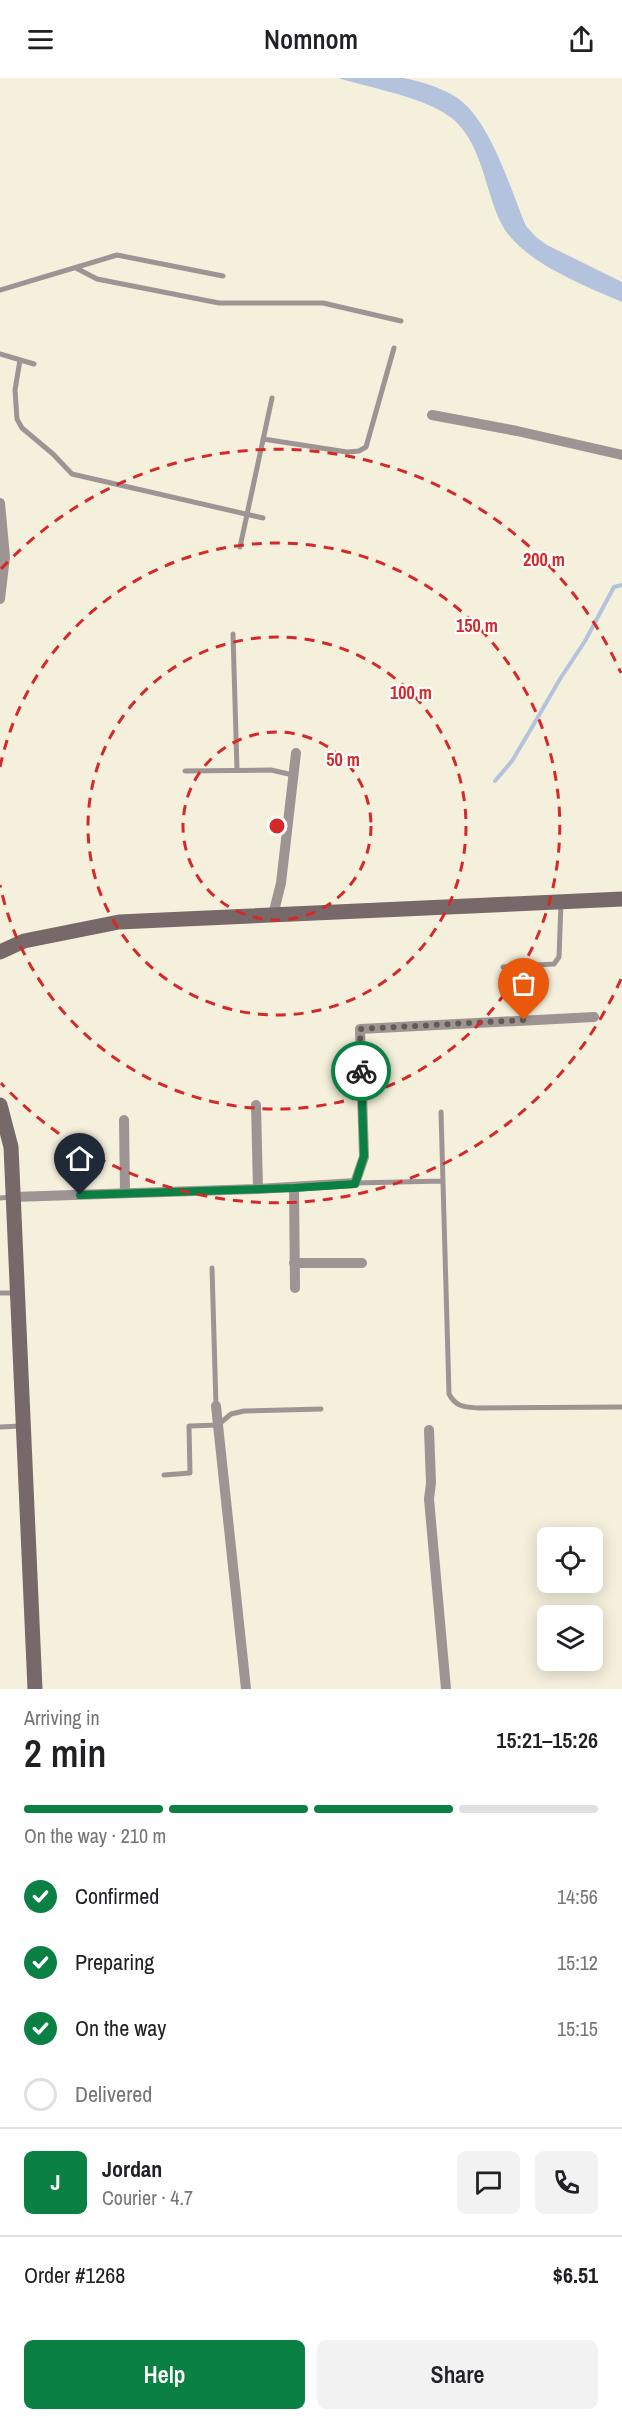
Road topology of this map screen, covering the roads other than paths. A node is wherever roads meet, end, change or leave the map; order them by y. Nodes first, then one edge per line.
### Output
1 (76, 268) junction
2 (222, 276) dead end
3 (0, 290) edge
4 (401, 321) dead end
5 (394, 348) dead end
6 (0, 354) edge
7 (20, 360) junction
8 (34, 364) dead end
9 (272, 398) dead end
10 (432, 416) dead end
11 (263, 439) junction
12 (622, 455) edge
13 (0, 503) edge
14 (247, 514) junction
15 (263, 518) dead end
16 (240, 547) dead end
17 (0, 599) edge
18 (233, 634) dead end
19 (296, 753) dead end
20 (237, 770) junction
21 (185, 771) dead end
22 (294, 775) junction
23 (622, 899) edge
24 (561, 902) junction
25 (273, 915) junction
26 (0, 952) edge
27 (502, 967) dead end
28 (594, 1017) dead end
29 (0, 1105) edge
30 (256, 1105) dead end
31 (441, 1112) dead end
32 (124, 1120) dead end
33 (443, 1181) junction
34 (355, 1184) junction
35 (294, 1188) junction
36 (258, 1189) junction
37 (125, 1193) junction
38 (6, 1198) edge
39 (294, 1263) junction
40 (362, 1263) dead end
41 (212, 1268) dead end
42 (295, 1288) dead end
43 (0, 1293) edge
44 (17, 1293) junction
45 (216, 1406) joint
46 (622, 1407) edge
47 (321, 1409) dead end
48 (23, 1425) junction
49 (218, 1425) junction
50 (0, 1427) edge
51 (429, 1430) dead end
52 (164, 1475) dead end
53 (35, 1689) edge
54 (246, 1689) edge
55 (446, 1689) edge

1 - 2 lane
1 - 3 lane
1 - 4 lane
5 - 11 lane
6 - 7 lane
7 - 8 lane
7 - 14 lane
9 - 11 lane
10 - 12 street
11 - 14 lane
13 - 17 street
14 - 15 lane
14 - 16 lane
18 - 20 lane
19 - 22 street
20 - 21 lane
20 - 22 lane
22 - 25 street
23 - 24 street
24 - 25 street
24 - 27 lane
25 - 26 street
28 - 34 street
29 - 38 street
30 - 36 street
31 - 33 lane
32 - 37 street
33 - 34 lane
33 - 46 lane
34 - 35 street
35 - 36 street
35 - 39 street
36 - 37 street
37 - 38 street
38 - 44 street
39 - 40 street
39 - 42 street
41 - 45 lane
43 - 44 lane
44 - 48 street
45 - 49 street
47 - 49 lane
48 - 50 lane
48 - 53 street
49 - 52 lane
49 - 54 street
51 - 55 street

